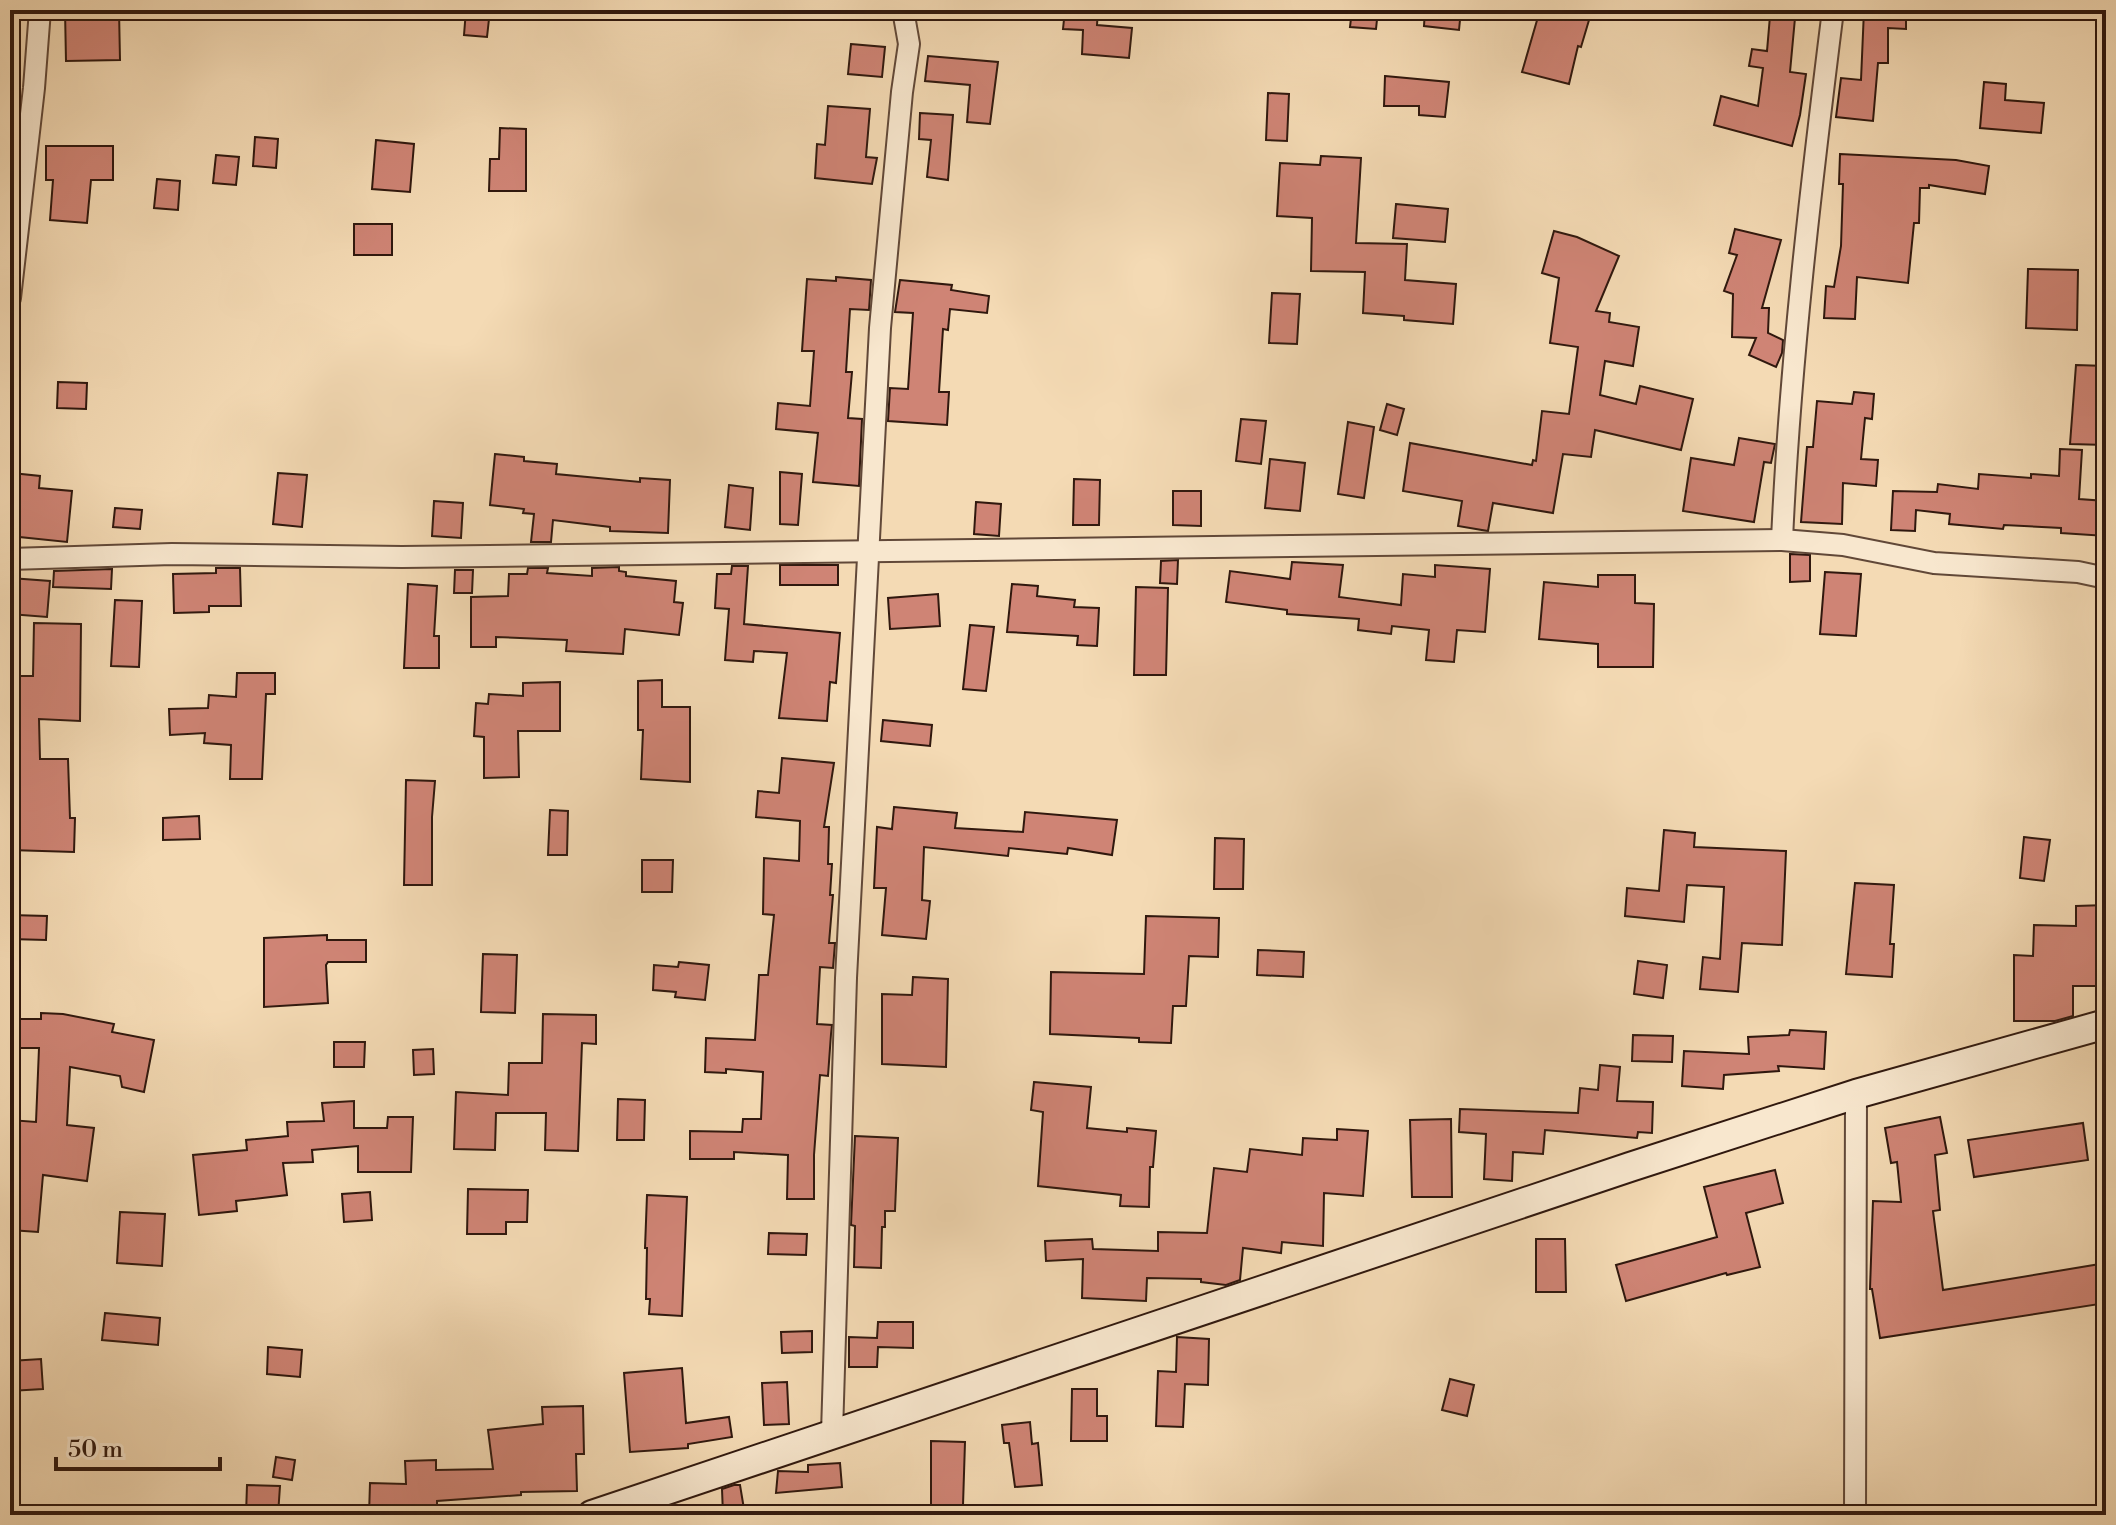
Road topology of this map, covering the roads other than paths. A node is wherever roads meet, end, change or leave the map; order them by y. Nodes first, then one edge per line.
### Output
1 (40, 10) edge
2 (903, 10) edge
3 (1833, 10) edge
4 (10, 298) edge
5 (1782, 540) junction
6 (870, 551) junction
7 (10, 559) edge
8 (2106, 578) edge
9 (2106, 1024) edge
10 (1856, 1094) junction
11 (832, 1433) junction
12 (592, 1515) edge
13 (1855, 1515) edge

1 - 4 street
2 - 6 street
3 - 5 street
5 - 6 street
5 - 8 street
6 - 7 street
6 - 11 street
9 - 10 street
10 - 11 street
10 - 13 street
11 - 12 street

